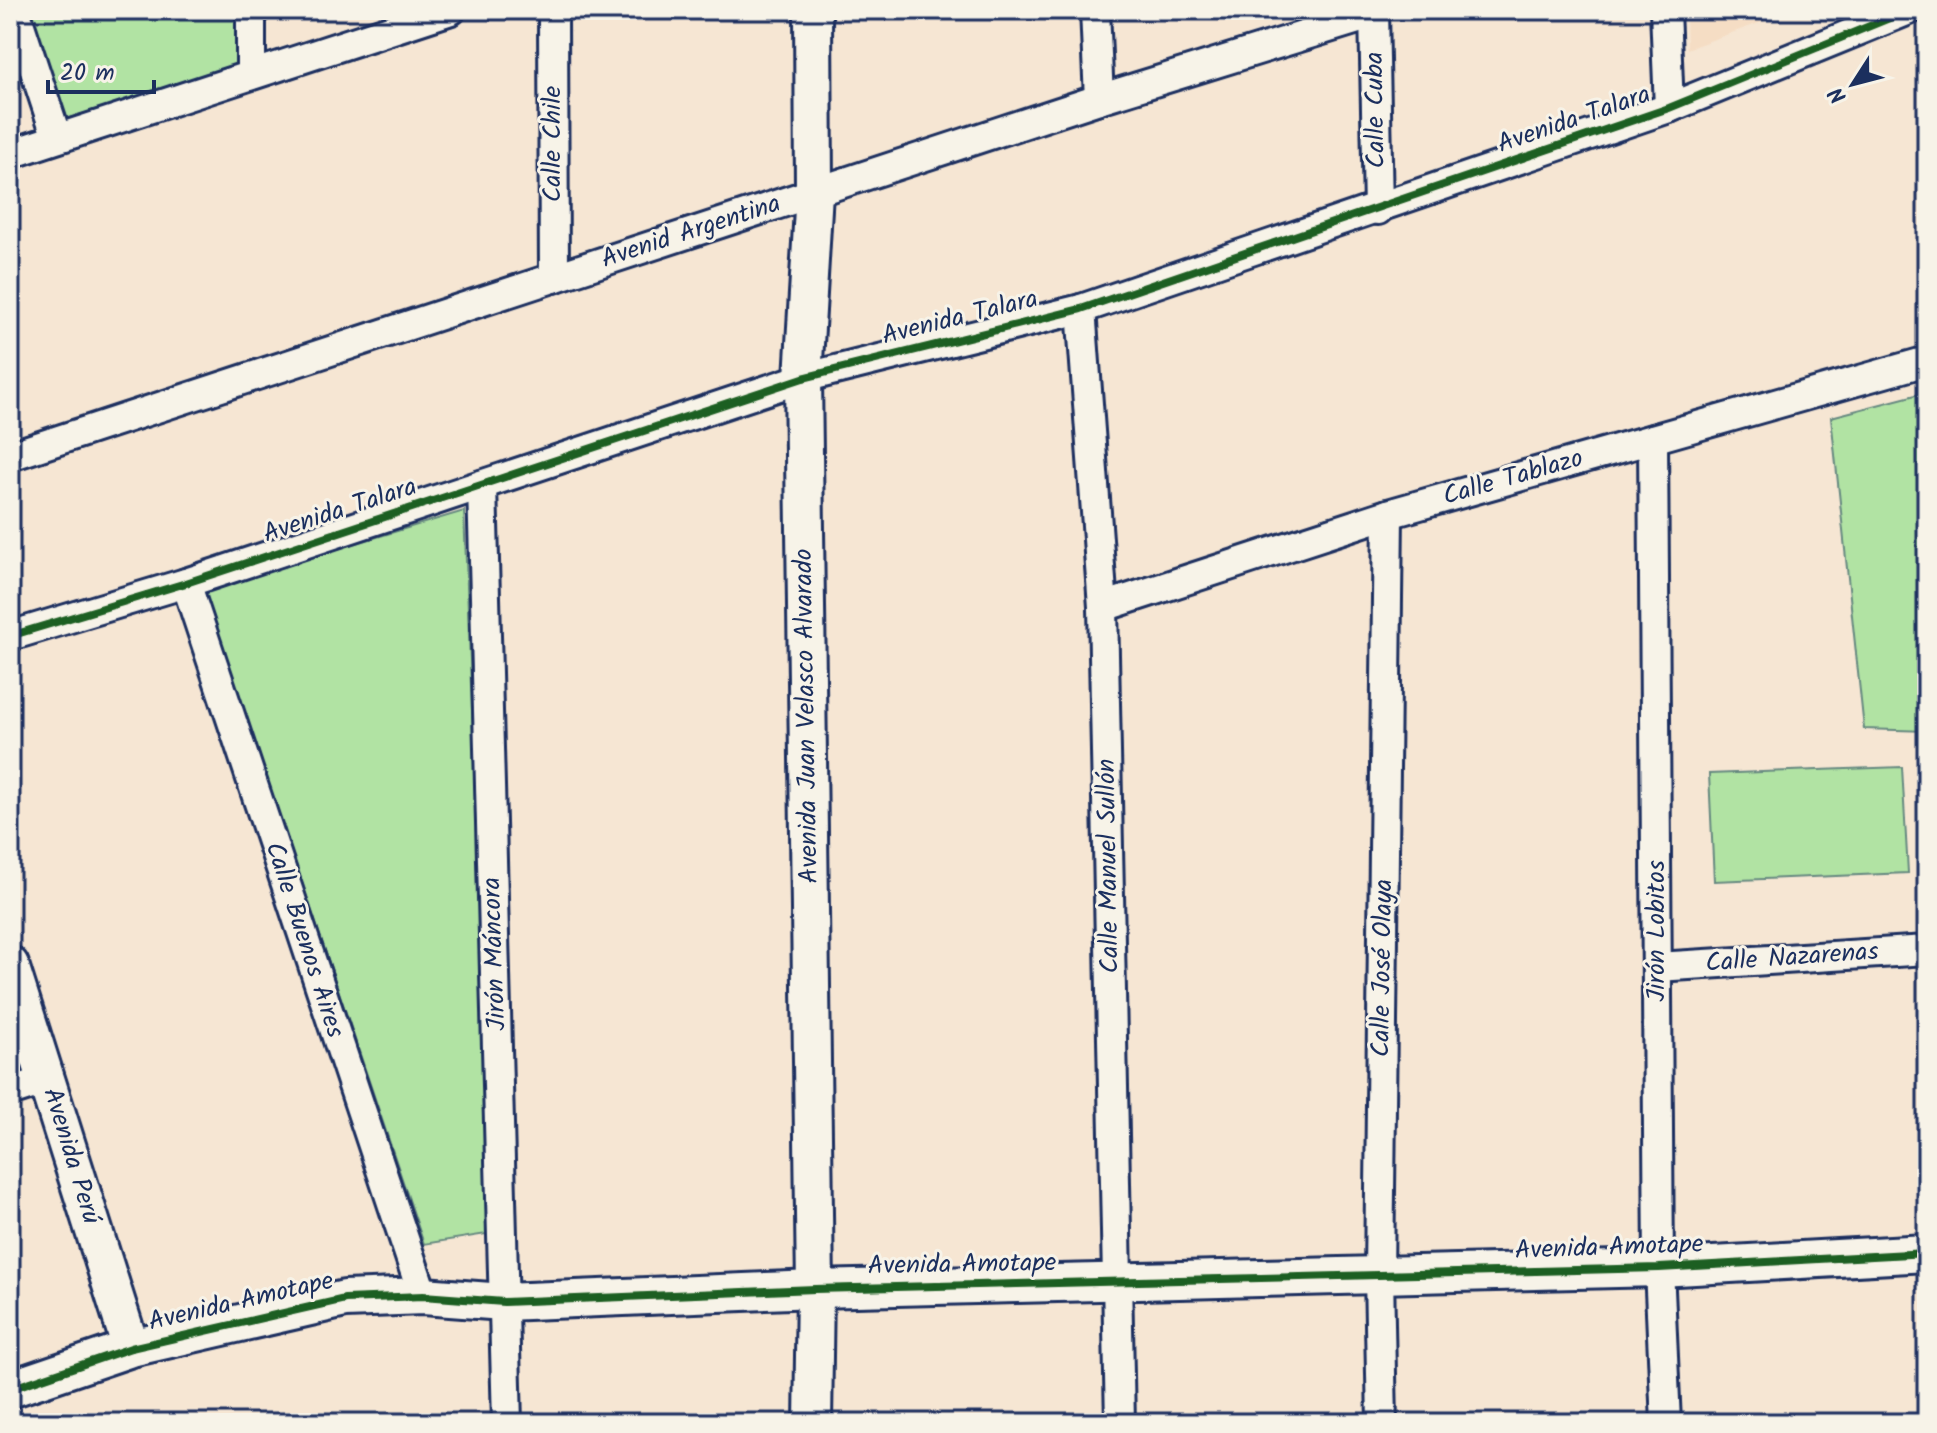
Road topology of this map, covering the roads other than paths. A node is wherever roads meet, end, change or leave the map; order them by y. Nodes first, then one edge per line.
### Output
1 (15, 10) edge
2 (251, 10) edge
3 (451, 10) edge
4 (553, 10) edge
5 (813, 10) edge
6 (1095, 10) edge
7 (1665, 10) edge
8 (1909, 10) edge
9 (1374, 12) edge
10 (251, 73) junction
11 (1099, 99) junction
12 (1669, 108) junction
13 (57, 138) junction
14 (10, 154) edge
15 (814, 192) junction
16 (1378, 210) junction
17 (554, 278) junction
18 (1081, 309) junction
19 (1927, 361) edge
20 (803, 378) junction
21 (1653, 439) junction
22 (10, 456) edge
23 (482, 485) junction
24 (1388, 514) junction
25 (186, 583) junction
26 (1103, 607) junction
27 (10, 636) edge
28 (1927, 950) edge
29 (10, 965) edge
30 (1657, 967) junction
31 (47, 1080) junction
32 (10, 1092) edge
33 (1927, 1253) edge
34 (1659, 1268) junction
35 (1379, 1275) junction
36 (1120, 1281) junction
37 (815, 1289) junction
38 (423, 1296) junction
39 (504, 1302) junction
40 (131, 1348) junction
41 (10, 1389) edge
42 (507, 1423) edge
43 (813, 1423) edge
44 (1120, 1423) edge
45 (1382, 1423) edge
46 (1666, 1423) edge

1 - 13 street
2 - 10 street
3 - 10 street
4 - 17 street, Calle Chile
5 - 15 street, Avenida Juan Velasco Alvarado
6 - 11 street
7 - 12 street
8 - 12 street, Avenida Talara
9 - 11 street, Avenid Argentina
9 - 16 street, Calle Cuba
10 - 13 street
11 - 15 street, Avenid Argentina
12 - 16 street, Avenida Talara
13 - 14 street
15 - 17 street, Avenid Argentina
15 - 20 street, Avenida Juan Velasco Alvarado
16 - 18 street, Avenida Talara
17 - 22 street, Avenid Argentina
18 - 20 street, Avenida Talara
18 - 26 street, Calle Manuel Sullón
19 - 21 street, Calle Tablazo
20 - 23 street, Avenida Talara
20 - 37 street, Avenida Juan Velasco Alvarado
21 - 24 street, Calle Tablazo
21 - 30 street, Jirón Lobitos
23 - 25 street, Avenida Talara
23 - 39 street, Jirón Máncora
24 - 26 street, Calle Tablazo
24 - 35 street, Calle José Olaya
25 - 27 street, Avenida Talara
25 - 38 street, Calle Buenos Aires
26 - 36 street, Calle Manuel Sullón
28 - 30 street, Calle Nazarenas
29 - 31 street, Avenida Perú
30 - 34 street, Jirón Lobitos
31 - 32 street
31 - 40 street, Avenida Perú
33 - 34 street, Avenida Amotape
34 - 35 street, Avenida Amotape
34 - 46 street, Jirón Lobitos
35 - 36 street, Avenida Amotape
35 - 45 street, Calle José Olaya
36 - 37 street, Avenida Amotape
36 - 44 street, Calle Manuel Sullón
37 - 39 street, Avenida Amotape
37 - 43 street, Avenida Juan Velasco Alvarado
38 - 39 street, Avenida Amotape
38 - 40 street, Avenida Amotape
39 - 42 street, Jirón Máncora
40 - 41 street, Avenida Amotape

